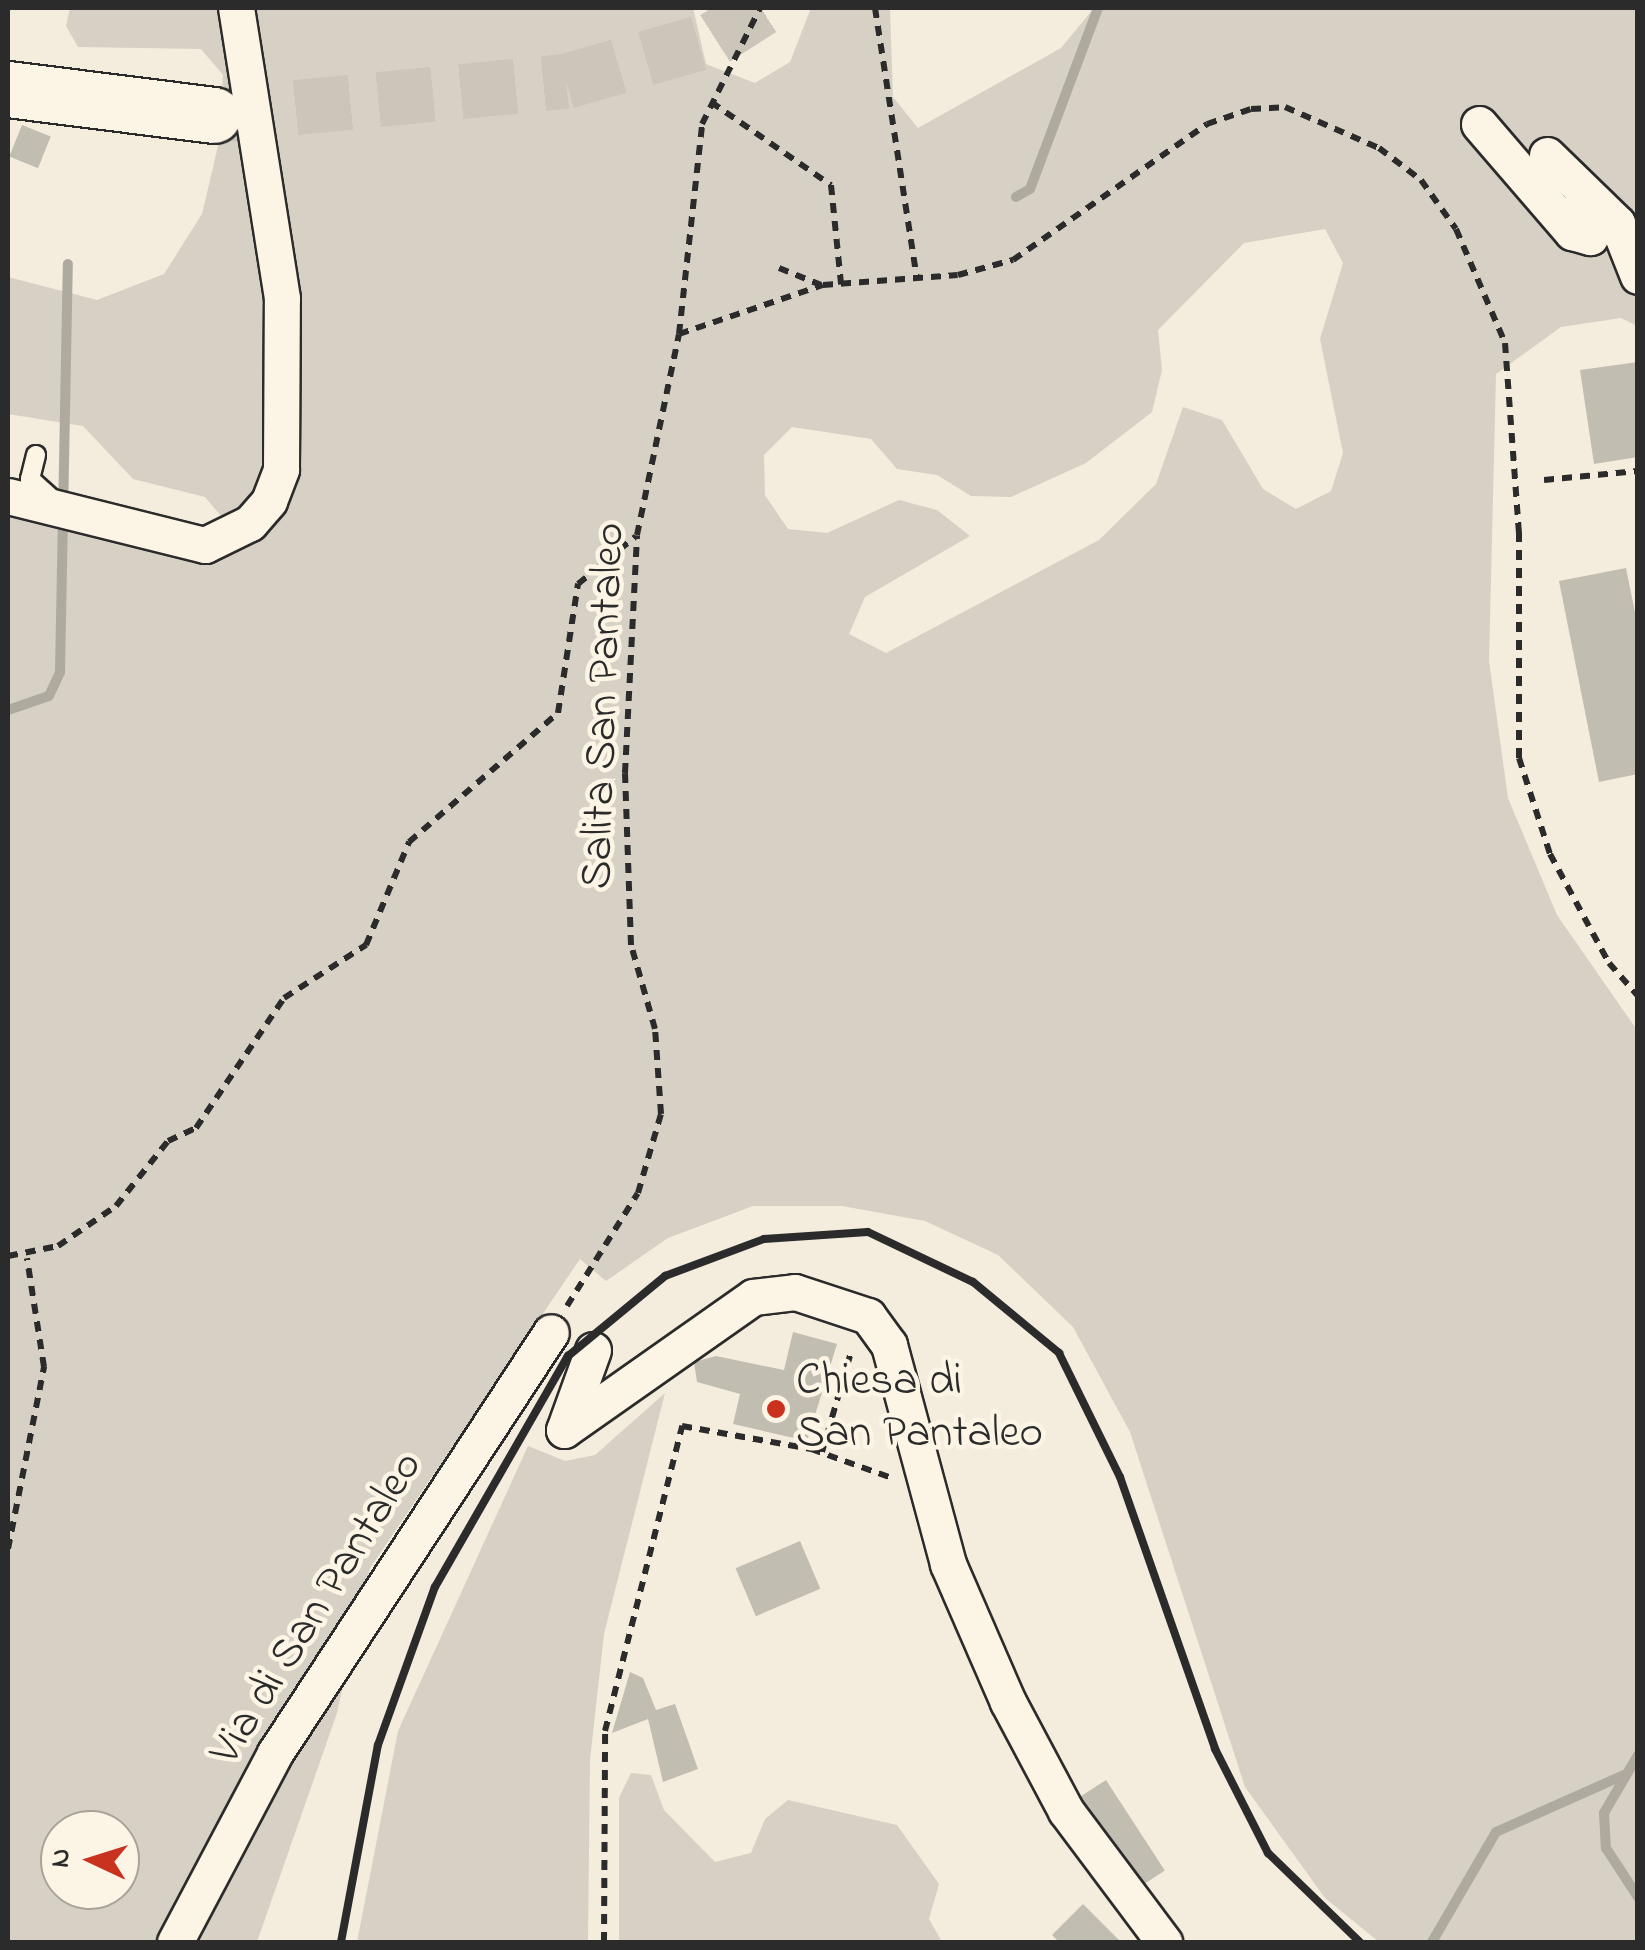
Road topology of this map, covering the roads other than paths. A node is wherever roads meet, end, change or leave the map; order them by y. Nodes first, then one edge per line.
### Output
1 (236, 8) edge
2 (8, 89) edge
3 (213, 115) tunnel mouth
4 (1479, 124) dead end
5 (1547, 155) dead end
6 (1582, 192) junction
7 (1638, 276) edge
8 (36, 455) dead end
9 (8, 496) edge
10 (57, 503) junction
11 (551, 1332) road end
12 (593, 1350) dead end
13 (175, 1942) edge
14 (1164, 1942) edge

1 - 10 street
2 - 3 highway
4 - 6 street
5 - 6 street
6 - 7 street
8 - 10 lane
9 - 10 street
11 - 13 street, Via di San Pantaleo
12 - 14 street

